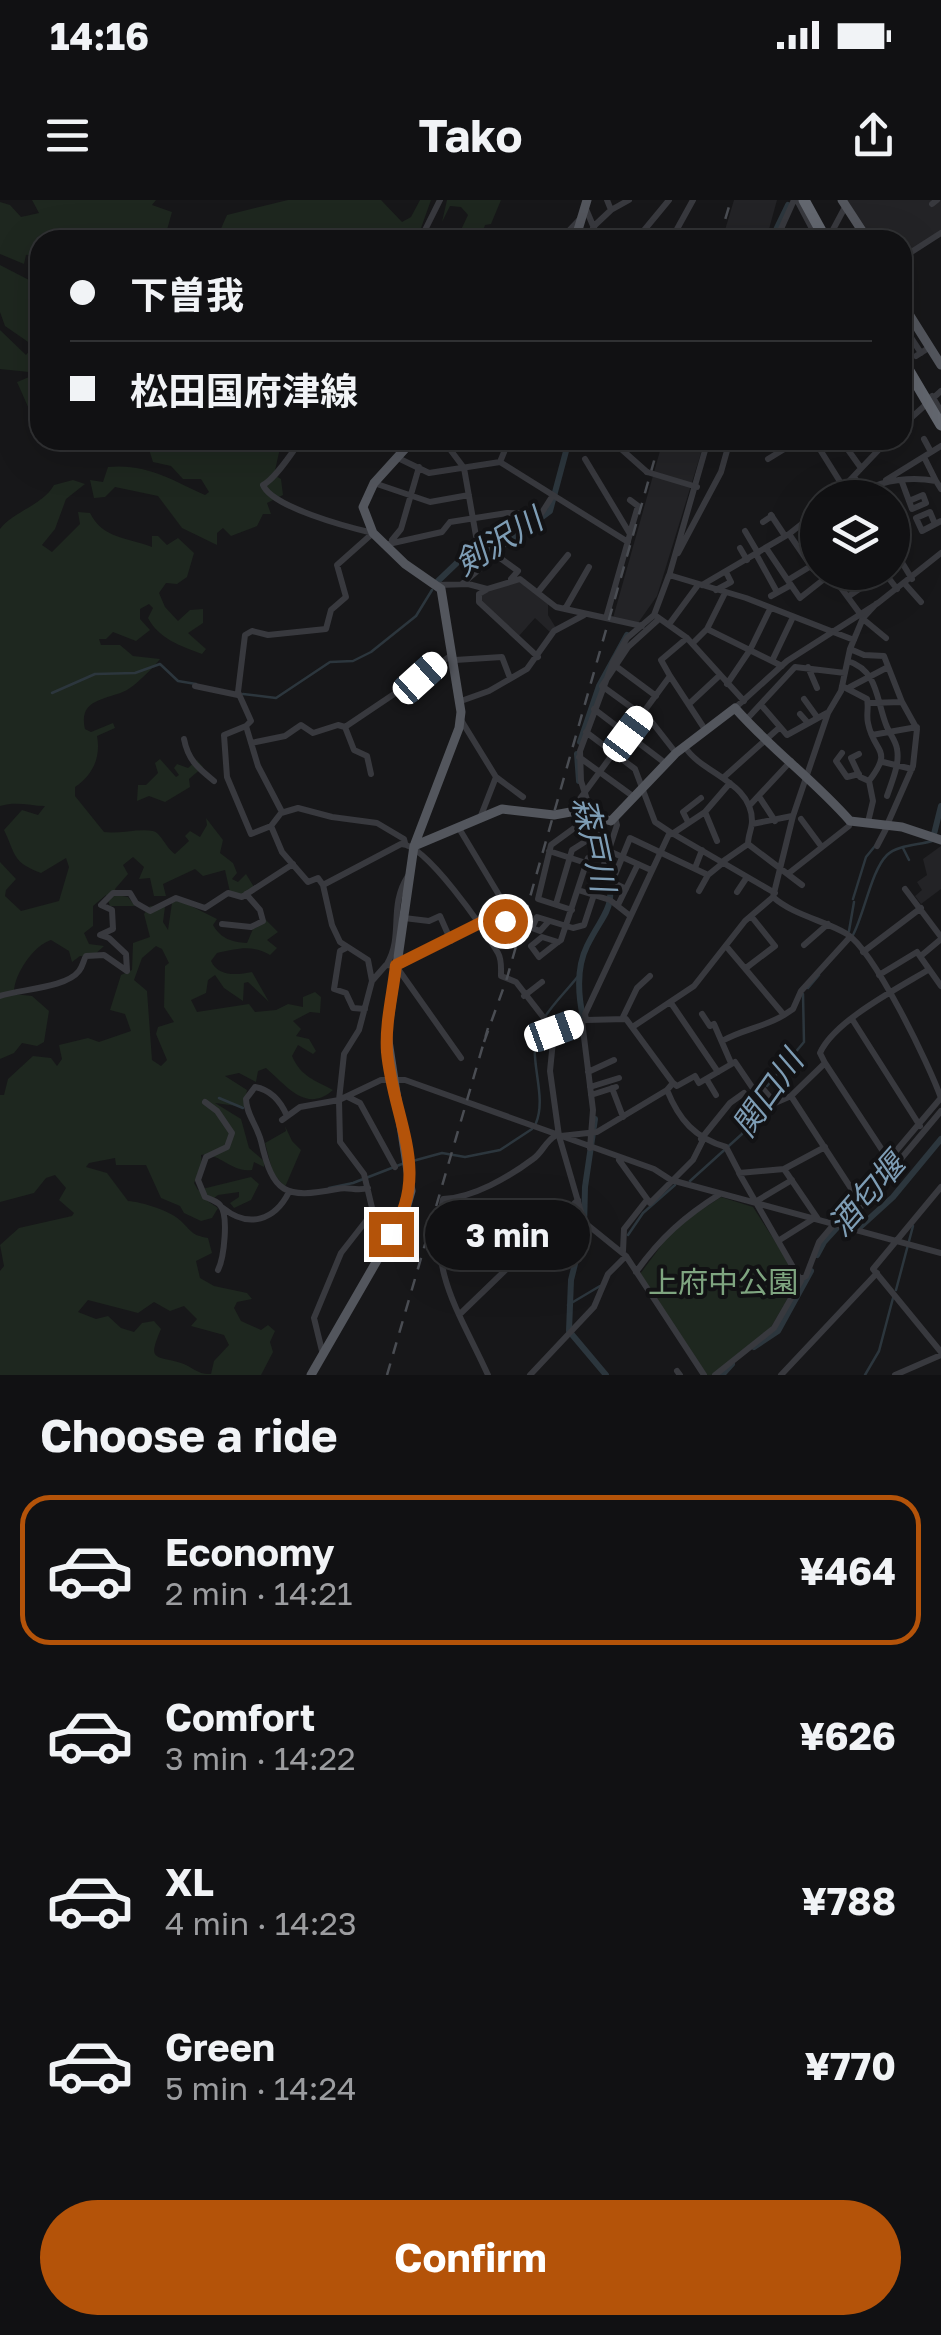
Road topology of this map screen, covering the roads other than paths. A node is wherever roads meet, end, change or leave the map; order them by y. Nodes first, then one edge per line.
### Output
1 (440, 200) edge
2 (607, 200) edge
3 (628, 200) edge
4 (693, 200) edge
5 (799, 200) edge
6 (664, 201) edge
7 (842, 203) edge
8 (585, 208) edge
9 (611, 210) junction
10 (593, 227) junction
11 (425, 230) edge
12 (568, 230) edge
13 (594, 230) edge
14 (643, 230) edge
15 (677, 230) edge
16 (782, 230) edge
17 (818, 230) edge
18 (829, 230) edge
19 (859, 230) edge
20 (941, 233) edge
21 (912, 252) edge
22 (912, 311) edge
23 (941, 357) edge
24 (912, 359) edge
25 (912, 363) edge
26 (912, 365) edge
27 (941, 365) edge
28 (941, 391) edge
29 (932, 396) junction
30 (925, 403) junction
31 (941, 410) edge
32 (912, 417) edge
33 (941, 425) edge
34 (924, 440) dead end
35 (291, 450) edge
36 (404, 450) edge
37 (451, 450) edge
38 (504, 450) edge
39 (621, 450) edge
40 (705, 450) edge
41 (727, 450) edge
42 (781, 450) edge
43 (820, 450) edge
44 (848, 450) edge
45 (878, 450) edge
46 (933, 451) edge
47 (396, 458) junction
48 (768, 458) dead end
49 (941, 458) edge
50 (584, 460) dead end
51 (500, 462) junction
52 (419, 467) junction
53 (464, 468) junction
54 (861, 468) junction
55 (854, 477) junction
56 (837, 480) edge
57 (852, 480) edge
58 (856, 480) edge
59 (887, 480) edge
60 (910, 482) edge
61 (374, 484) junction
62 (939, 484) edge
63 (410, 495) junction
64 (469, 495) junction
65 (555, 496) junction
66 (630, 500) dead end
67 (704, 506) junction
68 (473, 518) junction
69 (763, 522) dead end
70 (800, 525) edge
71 (745, 531) dead end
72 (373, 532) junction
73 (787, 535) junction
74 (476, 536) dead end
75 (629, 538) junction
76 (388, 543) junction
77 (740, 548) dead end
78 (800, 550) edge
79 (760, 552) junction
80 (568, 554) dead end
81 (941, 554) edge
82 (747, 560) junction
83 (673, 562) junction
84 (589, 567) dead end
85 (726, 572) junction
86 (800, 575) edge
87 (669, 576) junction
88 (910, 579) edge
89 (510, 580) junction
90 (790, 582) junction
91 (462, 584) junction
92 (700, 585) junction
93 (439, 586) junction
94 (486, 589) junction
95 (810, 590) edge
96 (844, 590) edge
97 (857, 590) edge
98 (896, 590) edge
99 (910, 590) edge
100 (715, 591) junction
101 (538, 592) junction
102 (725, 593) junction
103 (849, 596) junction
104 (921, 602) dead end
105 (565, 609) junction
106 (770, 609) junction
107 (585, 614) junction
108 (656, 617) junction
109 (793, 617) junction
110 (862, 617) junction
111 (606, 618) junction
112 (670, 623) junction
113 (639, 625) junction
114 (707, 629) junction
115 (834, 630) junction
116 (886, 638) dead end
117 (854, 640) junction
118 (690, 641) junction
119 (750, 650) junction
120 (850, 650) junction
121 (538, 656) junction
122 (454, 657) junction
123 (772, 661) junction
124 (848, 661) junction
125 (781, 666) junction
126 (617, 667) junction
127 (808, 667) junction
128 (888, 667) junction
129 (791, 670) junction
130 (845, 673) junction
131 (670, 676) junction
132 (719, 676) junction
133 (869, 677) junction
134 (510, 678) junction
135 (727, 684) junction
136 (195, 686) dead end
137 (602, 686) junction
138 (846, 687) junction
139 (818, 688) dead end
140 (238, 693) junction
141 (656, 696) junction
142 (804, 699) dead end
143 (744, 700) junction
144 (461, 702) junction
145 (902, 702) junction
146 (881, 703) junction
147 (689, 704) junction
148 (869, 704) junction
149 (735, 708) junction
150 (594, 709) junction
151 (759, 709) junction
152 (643, 713) junction
153 (828, 713) junction
154 (800, 714) dead end
155 (817, 717) junction
156 (460, 720) junction
157 (746, 720) junction
158 (808, 723) junction
159 (246, 726) junction
160 (345, 727) junction
161 (780, 727) junction
162 (917, 727) junction
163 (586, 732) junction
164 (707, 732) junction
165 (889, 732) junction
166 (628, 734) junction
167 (872, 734) junction
168 (184, 738) dead end
169 (764, 740) junction
170 (251, 742) junction
171 (680, 750) junction
172 (614, 753) junction
173 (842, 753) dead end
174 (859, 754) dead end
175 (577, 757) junction
176 (791, 762) junction
177 (883, 762) junction
178 (665, 763) junction
179 (897, 766) junction
180 (912, 769) junction
181 (600, 772) junction
182 (371, 774) dead end
183 (808, 774) junction
184 (859, 774) junction
185 (496, 777) junction
186 (214, 781) dead end
187 (726, 781) junction
188 (870, 781) junction
189 (872, 791) junction
190 (583, 794) junction
191 (639, 794) junction
192 (887, 796) junction
193 (523, 797) dead end
194 (701, 798) dead end
195 (760, 798) junction
196 (898, 800) junction
197 (749, 806) junction
198 (571, 811) junction
199 (282, 812) junction
200 (706, 812) junction
201 (589, 817) junction
202 (480, 818) junction
203 (615, 818) junction
204 (797, 818) junction
205 (776, 821) junction
206 (850, 821) junction
207 (688, 822) junction
208 (868, 822) junction
209 (752, 824) junction
210 (888, 825) junction
211 (271, 826) junction
212 (460, 830) junction
213 (671, 832) junction
214 (594, 836) junction
215 (936, 838) edge
216 (718, 842) dead end
217 (748, 844) junction
218 (409, 845) junction
219 (821, 846) junction
220 (876, 846) dead end
221 (702, 850) junction
222 (550, 852) junction
223 (660, 852) junction
224 (624, 857) junction
225 (570, 858) junction
226 (606, 860) junction
227 (723, 862) junction
228 (294, 864) junction
229 (586, 864) junction
230 (638, 864) junction
231 (695, 868) junction
232 (781, 869) junction
233 (651, 870) junction
234 (790, 874) junction
235 (708, 875) junction
236 (408, 876) junction
237 (747, 877) junction
238 (322, 884) junction
239 (802, 885) dead end
240 (626, 889) junction
241 (905, 889) dead end
242 (578, 890) junction
243 (699, 891) dead end
244 (737, 892) dead end
245 (246, 894) junction
246 (774, 895) junction
247 (595, 896) junction
248 (614, 902) junction
249 (556, 904) junction
250 (921, 908) junction
251 (572, 910) junction
252 (630, 916) junction
253 (751, 916) junction
254 (402, 918) junction
255 (549, 921) dead end
256 (829, 923) junction
257 (222, 924) dead end
258 (476, 924) junction
259 (566, 926) junction
260 (851, 938) junction
261 (941, 938) edge
262 (451, 941) junction
263 (558, 942) dead end
264 (726, 946) junction
265 (804, 946) dead end
266 (346, 948) junction
267 (863, 952) junction
268 (922, 955) junction
269 (391, 965) junction
270 (746, 968) junction
271 (928, 970) junction
272 (879, 975) junction
273 (650, 976) dead end
274 (372, 981) junction
275 (542, 982) dead end
276 (941, 986) edge
277 (890, 994) junction
278 (0, 996) edge
279 (524, 996) junction
280 (671, 1003) junction
281 (364, 1009) junction
282 (702, 1014) dead end
283 (784, 1015) junction
284 (622, 1018) junction
285 (852, 1019) junction
286 (584, 1021) junction
287 (634, 1026) junction
288 (554, 1031) junction
289 (722, 1041) junction
290 (461, 1058) dead end
291 (614, 1060) dead end
292 (732, 1062) junction
293 (825, 1063) junction
294 (590, 1072) junction
295 (718, 1072) junction
296 (392, 1078) junction
297 (707, 1080) junction
298 (674, 1082) junction
299 (667, 1090) junction
300 (592, 1091) junction
301 (744, 1093) dead end
302 (716, 1095) dead end
303 (791, 1096) junction
304 (343, 1098) junction
305 (941, 1098) edge
306 (205, 1102) dead end
307 (941, 1112) edge
308 (623, 1117) junction
309 (920, 1126) junction
310 (595, 1132) junction
311 (558, 1136) junction
312 (702, 1140) junction
313 (825, 1147) junction
314 (592, 1149) junction
315 (618, 1159) junction
316 (890, 1162) junction
317 (394, 1166) dead end
318 (784, 1169) junction
319 (740, 1172) junction
320 (670, 1180) junction
321 (792, 1180) junction
322 (941, 1187) edge
323 (368, 1188) junction
324 (289, 1192) junction
325 (720, 1194) junction
326 (858, 1199) junction
327 (578, 1200) junction
328 (646, 1201) junction
329 (754, 1203) junction
330 (222, 1208) junction
331 (818, 1220) junction
332 (836, 1230) junction
333 (778, 1242) junction
334 (905, 1244) junction
335 (941, 1253) edge
336 (624, 1254) junction
337 (218, 1270) dead end
338 (636, 1272) junction
339 (876, 1273) junction
340 (801, 1279) junction
341 (460, 1314) junction
342 (941, 1352) edge
343 (323, 1355) junction
344 (311, 1375) edge
345 (488, 1375) edge
346 (530, 1375) edge
347 (704, 1375) edge
348 (715, 1375) edge
349 (780, 1375) edge
350 (895, 1375) edge

1 - 11 street
2 - 9 street
3 - 9 street
4 - 15 street
5 - 16 street
5 - 17 highway
6 - 14 street
7 - 18 street
7 - 19 main road
8 - 10 street
8 - 12 street
9 - 10 street
10 - 13 street
20 - 21 street
22 - 23 main road
24 - 27 main road
25 - 33 highway, bridge
26 - 30 street
28 - 29 street
29 - 30 street
29 - 31 street
30 - 32 street
30 - 33 street
34 - 46 street
35 - 72 street
36 - 47 main road
37 - 53 street
38 - 51 street
39 - 67 street, bridge
40 - 83 street
41 - 67 street
42 - 48 street
43 - 56 street
44 - 54 street
45 - 54 street
46 - 49 street
46 - 59 street
46 - 62 street
47 - 52 street
47 - 61 main road
50 - 75 street
51 - 53 street
51 - 65 street
52 - 53 street
52 - 63 street
53 - 64 street
54 - 55 street
55 - 57 street
55 - 58 street
60 - 62 street
61 - 63 street
61 - 72 main road
63 - 64 street
63 - 76 street
64 - 68 street
65 - 68 street
65 - 75 street
66 - 75 street
67 - 83 street
68 - 74 street
68 - 76 street
69 - 73 street
70 - 73 street
71 - 79 street
72 - 76 main road
72 - 140 street
73 - 78 street
73 - 79 street
75 - 111 street
76 - 93 main road
77 - 82 street
79 - 82 street
79 - 90 street
79 - 90 street
80 - 101 street
81 - 88 street
82 - 85 street
83 - 87 street
84 - 105 street
85 - 92 street
85 - 100 street
86 - 90 street
87 - 92 street
87 - 108 street
89 - 91 street
89 - 94 street
89 - 101 street
90 - 95 street
91 - 93 street
91 - 94 street
92 - 100 street
92 - 112 street
93 - 122 main road
94 - 121 street
96 - 103 street
97 - 103 street
98 - 110 street
99 - 104 street
100 - 102 street
101 - 105 street
102 - 106 street
102 - 114 street
103 - 110 street
105 - 107 street
106 - 109 street
106 - 119 street
107 - 111 street
107 - 121 street
108 - 112 street
108 - 113 street
108 - 126 street
109 - 115 street
109 - 123 street
110 - 115 street
110 - 116 street
110 - 117 street
111 - 113 street
112 - 118 street
113 - 137 street
114 - 118 street
114 - 119 street
115 - 117 street
115 - 125 street
117 - 120 street
118 - 131 street
118 - 132 street
119 - 123 street
119 - 135 street
120 - 124 street
120 - 128 street
121 - 134 street
122 - 134 street
122 - 144 main road
122 - 160 street
123 - 125 street
124 - 130 street
124 - 133 street
125 - 129 street
125 - 143 street
126 - 137 street
126 - 141 street
127 - 129 street
127 - 130 street
127 - 139 street
128 - 133 street
128 - 145 street
129 - 151 street
130 - 138 street
131 - 141 street
131 - 147 street
132 - 135 street
132 - 147 street
133 - 138 street
133 - 146 street
134 - 144 street
135 - 143 street
136 - 140 street
137 - 150 street
137 - 152 street
138 - 148 street
138 - 153 street
140 - 159 street
141 - 152 street
142 - 155 street
143 - 149 street
143 - 151 street
144 - 156 main road
145 - 146 street
145 - 162 street
146 - 148 street
146 - 165 street
147 - 164 street
148 - 167 street
149 - 157 main road
149 - 164 main road
150 - 163 street
150 - 166 street
151 - 157 street
151 - 161 street
152 - 166 street
152 - 171 street
153 - 155 street
153 - 183 street
154 - 158 street
155 - 158 street
156 - 185 street
156 - 218 main road
157 - 169 main road
158 - 161 street
159 - 170 street
159 - 211 street
160 - 170 street
160 - 182 street
161 - 169 street
162 - 165 street
162 - 180 street
163 - 172 street
163 - 175 street
164 - 171 main road
165 - 167 street
165 - 179 street
166 - 172 street
166 - 178 street
167 - 177 street
168 - 186 street
169 - 176 main road
169 - 187 street
170 - 199 street
171 - 178 main road
171 - 187 street
172 - 181 street
172 - 191 street
173 - 184 street
174 - 184 street
175 - 181 street
175 - 190 street
176 - 183 main road
176 - 195 street
177 - 179 street
177 - 188 street
178 - 191 main road
179 - 180 street
179 - 192 street
180 - 196 street
181 - 190 street
181 - 191 street
183 - 204 street
183 - 206 main road
184 - 188 street
185 - 193 street
185 - 202 street
187 - 197 street
187 - 200 street
188 - 189 street
189 - 192 street
189 - 208 street
190 - 198 street
190 - 201 street
191 - 203 main road
191 - 213 street
192 - 196 street
194 - 207 street
195 - 197 street
195 - 205 street
196 - 210 street
197 - 209 street
198 - 201 main road
198 - 202 main road
199 - 211 street
199 - 218 street
200 - 207 street
200 - 216 street
201 - 203 main road
201 - 214 street
201 - 222 street
201 - 226 street
202 - 212 main road
203 - 226 street
204 - 205 street
204 - 219 street
204 - 232 street
205 - 209 street
206 - 208 main road
206 - 219 street
207 - 213 street
208 - 210 main road
209 - 217 street
210 - 215 main road
210 - 220 street
211 - 228 street
212 - 218 main road
212 - 258 street
213 - 221 street
213 - 223 street
214 - 225 street
214 - 229 street
217 - 227 street
217 - 232 street
218 - 236 main road
218 - 238 street
218 - 258 street
219 - 234 street
221 - 227 street
221 - 231 street
222 - 225 street
222 - 249 street
223 - 224 street
223 - 231 street
223 - 233 street
224 - 226 street
224 - 230 street
224 - 240 street
225 - 229 street
225 - 249 street
226 - 247 street
227 - 235 street
227 - 237 street
228 - 238 street
228 - 245 street
229 - 242 street
230 - 233 street
230 - 240 street
231 - 235 street
232 - 234 street
232 - 246 street
233 - 252 street
234 - 239 street
235 - 243 street
236 - 254 main road
236 - 269 street
237 - 244 street
237 - 246 street
238 - 266 street
240 - 248 street
241 - 250 street
242 - 247 street
242 - 251 street
245 - 257 street
245 - 278 street
246 - 253 street
246 - 256 street
247 - 248 street
247 - 259 street
248 - 252 street
249 - 251 street
250 - 261 street
250 - 267 street
251 - 259 street
252 - 286 street
253 - 264 street
253 - 270 street
254 - 262 street
254 - 269 main road
255 - 259 street
256 - 260 street
256 - 265 street
258 - 262 street
258 - 279 street
259 - 263 street
260 - 267 street
260 - 283 street
261 - 268 street
262 - 269 street
264 - 270 street
264 - 280 street
266 - 274 street
266 - 281 street
267 - 272 street
268 - 271 street
268 - 272 street
269 - 274 street
269 - 290 street
269 - 296 main road
270 - 283 street
271 - 276 street
271 - 277 street
272 - 277 street
273 - 284 street
274 - 281 street
275 - 279 street
277 - 285 street
277 - 305 street
279 - 288 street
280 - 287 street
280 - 295 street
281 - 304 street
282 - 289 street
283 - 289 street
284 - 286 street
284 - 287 street
285 - 293 street
285 - 309 street
286 - 288 street
286 - 294 street
287 - 298 street
288 - 311 street
289 - 292 street
291 - 294 street
292 - 295 street
292 - 303 street
293 - 303 street
293 - 316 street
294 - 300 street
295 - 297 street
296 - 304 street
296 - 311 street
296 - 343 main road
297 - 298 street
297 - 302 street
298 - 299 street
299 - 308 street
299 - 312 street
300 - 308 street
300 - 310 street
301 - 312 street
303 - 313 street
304 - 317 street
304 - 323 street
304 - 324 street
305 - 309 street
306 - 330 street
307 - 332 street
308 - 310 street
309 - 316 street
310 - 311 street
310 - 314 street
311 - 314 street
311 - 327 street
311 - 341 street
312 - 319 street
312 - 320 street
313 - 318 street
313 - 326 street
314 - 315 street
315 - 320 street
315 - 328 street
316 - 326 street
318 - 319 street
318 - 321 street
319 - 329 street
320 - 325 street
320 - 328 street
321 - 329 street
321 - 331 street
322 - 334 street
323 - 324 street
323 - 343 street
324 - 330 street
325 - 329 street
325 - 338 street
326 - 332 street
327 - 336 street
327 - 341 street
328 - 336 street
329 - 331 street
329 - 333 street
330 - 337 street
331 - 332 street
331 - 333 street
332 - 334 street
332 - 340 street
333 - 340 street
334 - 335 street
334 - 339 street
336 - 338 street
336 - 346 street
338 - 347 street
339 - 342 street
339 - 349 street
340 - 348 street
341 - 345 street
342 - 350 street
343 - 344 main road

